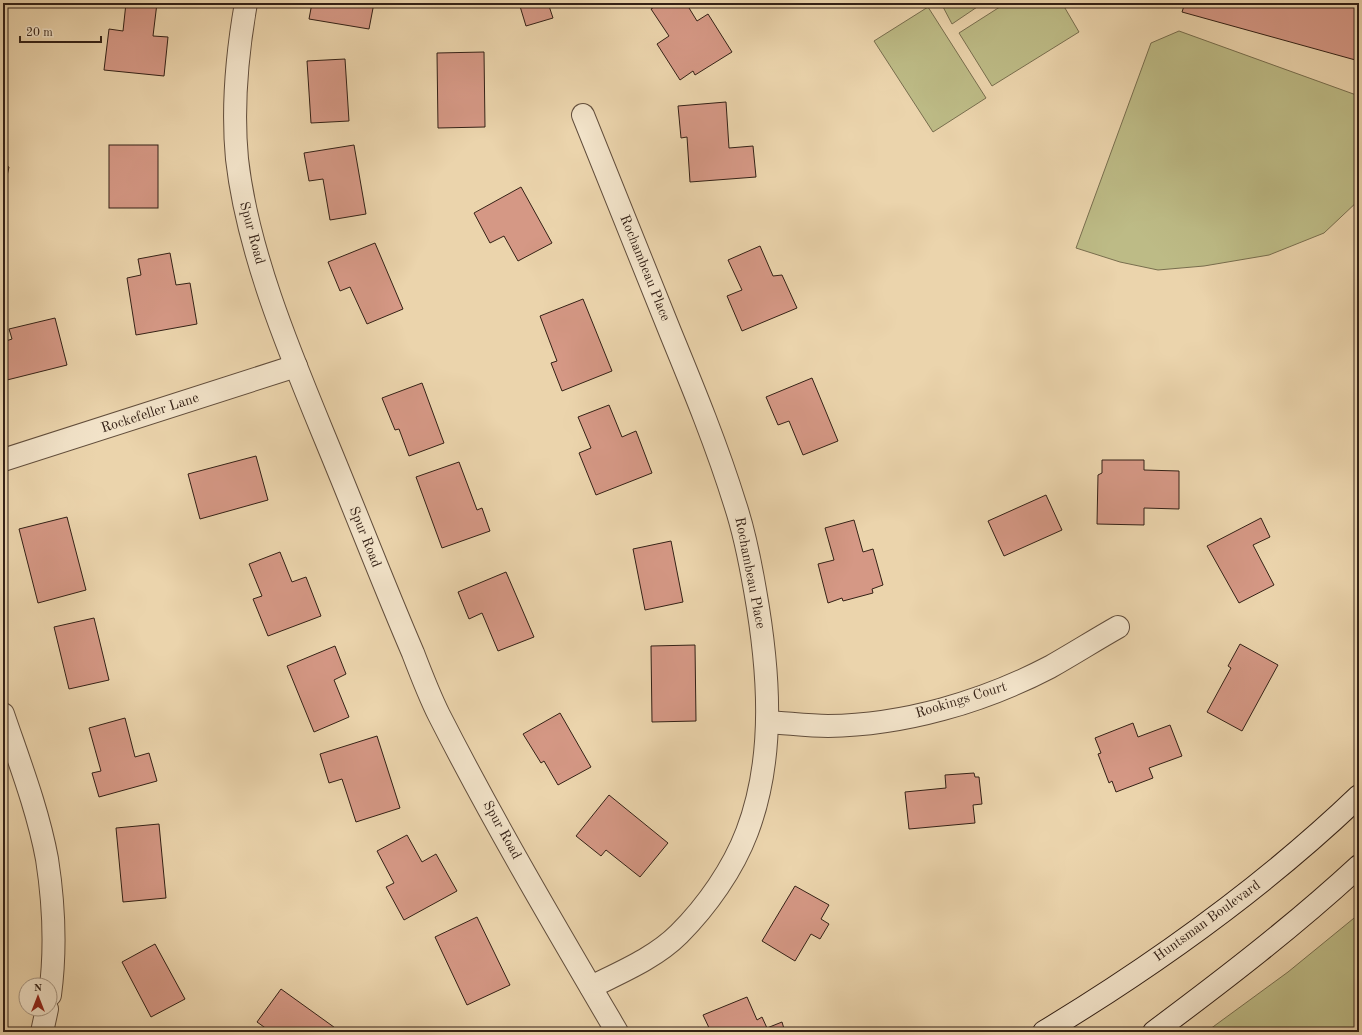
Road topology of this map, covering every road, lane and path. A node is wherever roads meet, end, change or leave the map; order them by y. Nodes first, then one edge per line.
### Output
1 (246, 3) edge
2 (583, 114) dead end
3 (296, 366) junction
4 (3, 460) edge
5 (1118, 627) dead end
6 (3, 714) edge
7 (767, 722) junction
8 (1359, 796) edge
9 (1359, 866) edge
10 (52, 977) edge
11 (591, 987) junction
12 (45, 1017) edge
13 (42, 1032) edge
14 (617, 1032) edge
15 (1044, 1032) edge
16 (1154, 1032) edge

1 - 3 street, Spur Road
2 - 7 street, Rochambeau Place
3 - 4 street, Rockefeller Lane
3 - 11 street, Spur Road
5 - 7 street, Rookings Court
6 - 10 street
7 - 11 street, Rochambeau Place
8 - 15 street, Huntsman Boulevard
9 - 16 street
11 - 14 street, Spur Road
12 - 13 street

